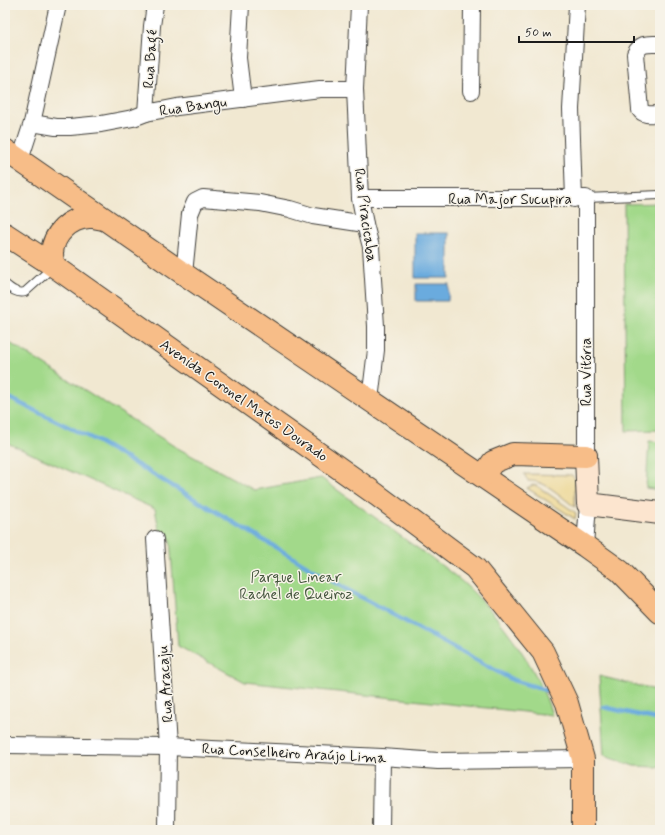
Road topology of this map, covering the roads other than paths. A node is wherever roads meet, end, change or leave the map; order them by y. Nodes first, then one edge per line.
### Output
1 (58, 5) edge
2 (155, 5) edge
3 (241, 5) edge
4 (359, 5) edge
5 (472, 5) edge
6 (577, 5) edge
7 (660, 44) edge
8 (355, 89) junction
9 (471, 91) dead end
10 (243, 99) junction
11 (146, 113) junction
12 (660, 114) edge
13 (32, 123) junction
14 (13, 155) edge
15 (660, 195) edge
16 (360, 198) junction
17 (580, 198) junction
18 (104, 219) junction
19 (364, 224) junction
20 (5, 234) edge
21 (54, 266) junction
22 (184, 274) junction
23 (5, 284) edge
24 (370, 400) junction
25 (586, 456) junction
26 (483, 476) junction
27 (588, 504) junction
28 (660, 513) edge
29 (156, 539) dead end
30 (585, 546) junction
31 (660, 612) edge
32 (5, 745) edge
33 (168, 747) junction
34 (382, 756) junction
35 (583, 759) junction
36 (167, 830) edge
37 (381, 830) edge
38 (583, 830) edge

1 - 13 street
2 - 11 street, Rua Bagé
3 - 10 street
4 - 8 street, Rua Piracicaba
5 - 9 street
6 - 17 street, Rua Vitória
7 - 12 street
8 - 10 street, Rua Bangu
8 - 16 street, Rua Piracicaba
10 - 11 street, Rua Bangu
11 - 13 street, Rua Bangu
13 - 14 street
14 - 18 main road
15 - 17 lane, Rua Major Sucupira
16 - 17 street, Rua Major Sucupira
16 - 19 street, Rua Piracicaba
17 - 25 street, Rua Vitória
18 - 21 main road
18 - 22 main road
19 - 22 street
19 - 24 street, Rua Piracicaba
20 - 21 main road, Avenida Coronel Matos Dourado
21 - 23 lane
21 - 35 main road, Avenida Coronel Matos Dourado
22 - 24 main road
24 - 26 main road
25 - 26 main road
25 - 27 main road, Rua Vitória
26 - 30 main road
27 - 28 main road
27 - 30 street, Rua Vitória
29 - 33 street, Rua Aracaju
30 - 31 main road
32 - 33 street, Rua Conselheiro Araújo Lima
33 - 34 street, Rua Conselheiro Araújo Lima
33 - 36 street, Rua Aracaju
34 - 35 street, Rua Conselheiro Araújo Lima
34 - 37 street
35 - 38 main road, Avenida Coronel Matos Dourado

